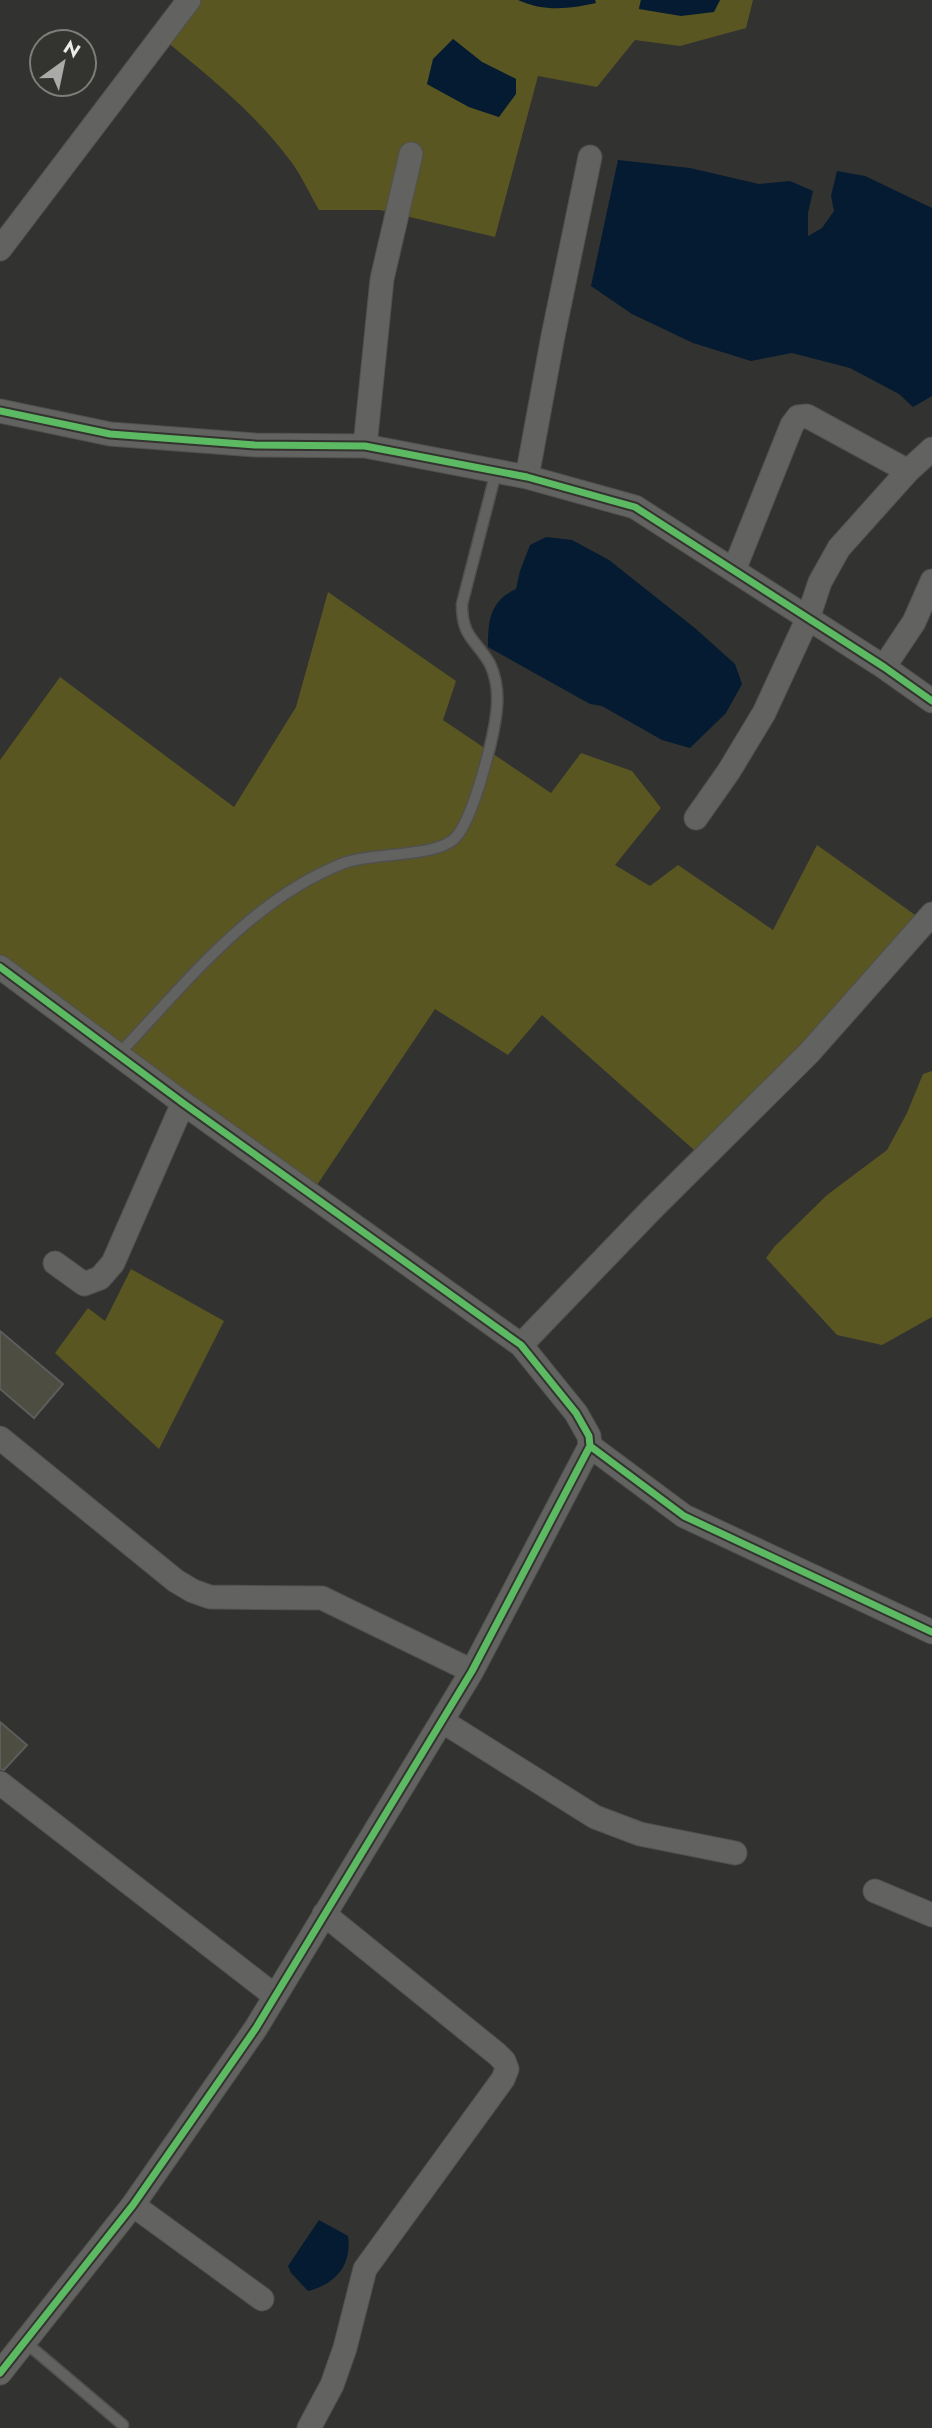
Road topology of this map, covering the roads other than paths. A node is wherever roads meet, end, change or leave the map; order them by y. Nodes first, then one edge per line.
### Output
1 (190, 0) edge
2 (411, 154) dead end
3 (590, 157) dead end
4 (0, 249) edge
5 (0, 411) edge
6 (365, 446) junction
7 (932, 449) edge
8 (908, 471) junction
9 (496, 472) junction
10 (527, 477) junction
11 (734, 570) junction
12 (932, 581) edge
13 (808, 618) junction
14 (884, 667) junction
15 (932, 701) edge
16 (696, 818) dead end
17 (932, 914) edge
18 (0, 967) edge
19 (119, 1054) junction
20 (183, 1103) junction
21 (55, 1263) dead end
22 (521, 1345) junction
23 (0, 1438) edge
24 (590, 1446) junction
25 (932, 1632) edge
26 (472, 1671) junction
27 (442, 1721) junction
28 (0, 1783) edge
29 (735, 1853) dead end
30 (875, 1891) dead end
31 (324, 1914) junction
32 (932, 1915) edge
33 (275, 1996) junction
34 (133, 2205) junction
35 (262, 2299) dead end
36 (25, 2342) junction
37 (0, 2373) edge
38 (123, 2425) dead end
39 (309, 2428) edge

1 - 4 street
2 - 6 street
3 - 10 street
5 - 6 street
6 - 9 street
7 - 8 street
8 - 11 street
8 - 13 street
9 - 10 street
9 - 19 lane
10 - 11 street
11 - 13 street
12 - 14 street
13 - 14 street
13 - 16 street
14 - 15 street
17 - 22 street
18 - 19 street
19 - 20 street
20 - 21 street
20 - 22 street
22 - 24 street
23 - 26 street
24 - 25 street
24 - 26 street
26 - 27 street
27 - 29 street
27 - 31 street
28 - 33 street
30 - 32 street
31 - 33 street
31 - 39 street
33 - 34 street
34 - 35 street
34 - 36 street
36 - 37 street
36 - 38 lane

